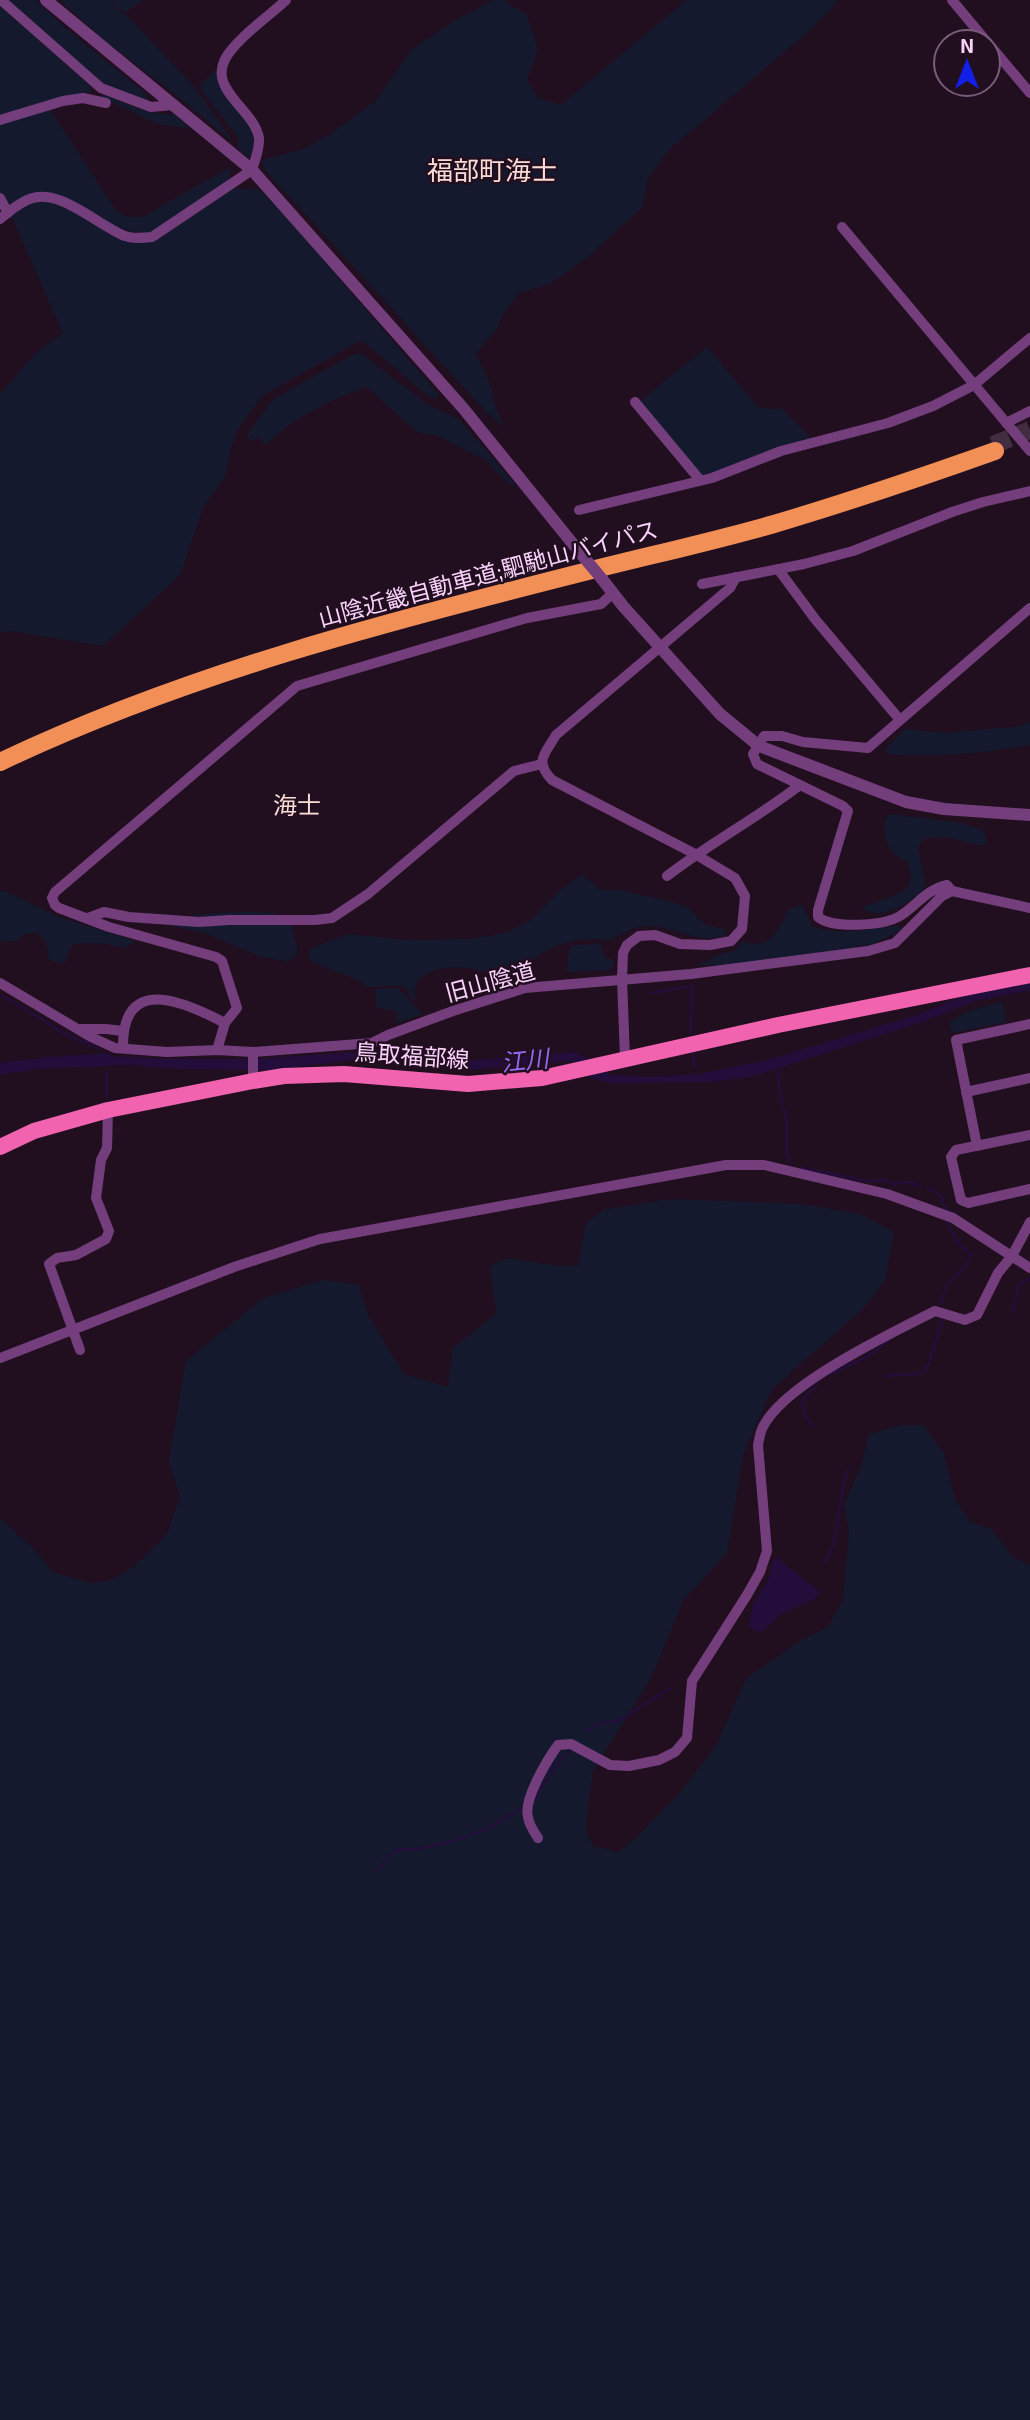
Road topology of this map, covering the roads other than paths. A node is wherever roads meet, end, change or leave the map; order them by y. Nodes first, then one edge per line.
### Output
1 (1, 0) edge
2 (46, 0) edge
3 (286, 0) edge
4 (951, 0) edge
5 (975, 28) edge
6 (1002, 60) edge
7 (101, 88) junction
8 (1030, 93) edge
9 (89, 99) junction
10 (106, 103) dead end
11 (173, 105) junction
12 (0, 120) edge
13 (252, 170) junction
14 (0, 198) edge
15 (4, 216) edge
16 (842, 227) dead end
17 (1030, 338) edge
18 (974, 385) junction
19 (635, 402) dead end
20 (1030, 411) edge
21 (1006, 423) junction
22 (1029, 449) edge
23 (700, 480) junction
24 (1030, 491) edge
25 (579, 510) dead end
26 (778, 569) junction
27 (736, 576) junction
28 (702, 584) dead end
29 (613, 593) junction
30 (1030, 608) edge
31 (660, 648) junction
32 (900, 720) junction
33 (759, 746) junction
34 (0, 754) edge
35 (0, 762) edge
36 (542, 764) junction
37 (800, 785) junction
38 (1030, 815) edge
39 (695, 855) junction
40 (667, 876) dead end
41 (952, 891) junction
42 (1030, 908) edge
43 (88, 918) junction
44 (1030, 975) edge
45 (622, 979) junction
46 (0, 983) edge
47 (225, 1023) junction
48 (1030, 1024) edge
49 (76, 1029) junction
50 (123, 1031) junction
51 (123, 1048) junction
52 (217, 1050) junction
53 (253, 1054) junction
54 (625, 1058) junction
55 (253, 1077) junction
56 (1030, 1078) edge
57 (967, 1092) junction
58 (108, 1110) junction
59 (1030, 1135) edge
60 (977, 1146) junction
61 (0, 1147) edge
62 (1030, 1189) edge
63 (1030, 1222) edge
64 (1012, 1256) junction
65 (1030, 1268) edge
66 (72, 1332) junction
67 (80, 1350) dead end
68 (0, 1358) edge
69 (538, 1838) dead end

1 - 7 street
2 - 11 street
3 - 13 street
4 - 5 street
6 - 8 street
7 - 9 street
7 - 11 street
9 - 10 street
9 - 12 street
11 - 13 street
13 - 15 street
13 - 29 street, bridge
14 - 15 street
16 - 18 street
17 - 18 street
18 - 21 street
18 - 23 street
19 - 23 street
20 - 21 street
21 - 22 street
23 - 25 street
24 - 26 street
26 - 27 street
26 - 32 street
27 - 28 street
27 - 31 street
29 - 31 street
29 - 43 street
30 - 32 street
31 - 33 street
31 - 36 street
32 - 33 street
33 - 37 street
33 - 38 street
34 - 35 highway, 山陰近畿自動車道;駟馳山バイパス
36 - 39 street
36 - 43 street
37 - 39 street
37 - 41 street
39 - 40 street
39 - 45 street
41 - 42 street
41 - 45 street, 旧山陰道
43 - 47 street
44 - 54 main road, 鳥取福部線
45 - 53 street, 旧山陰道
45 - 54 street
46 - 49 street, 旧山陰道
47 - 50 street
47 - 52 street
48 - 57 street
49 - 50 street
49 - 51 street, 旧山陰道
50 - 51 street
51 - 52 street, 旧山陰道
52 - 53 street, 旧山陰道
53 - 55 street
54 - 55 main road, 鳥取福部線
55 - 58 main road, 鳥取福部線
56 - 57 street
57 - 60 street
58 - 61 main road, 鳥取福部線
58 - 66 street
59 - 60 street
60 - 62 street
63 - 64 street
64 - 65 street
64 - 66 street
64 - 69 street
66 - 67 street
66 - 68 street

